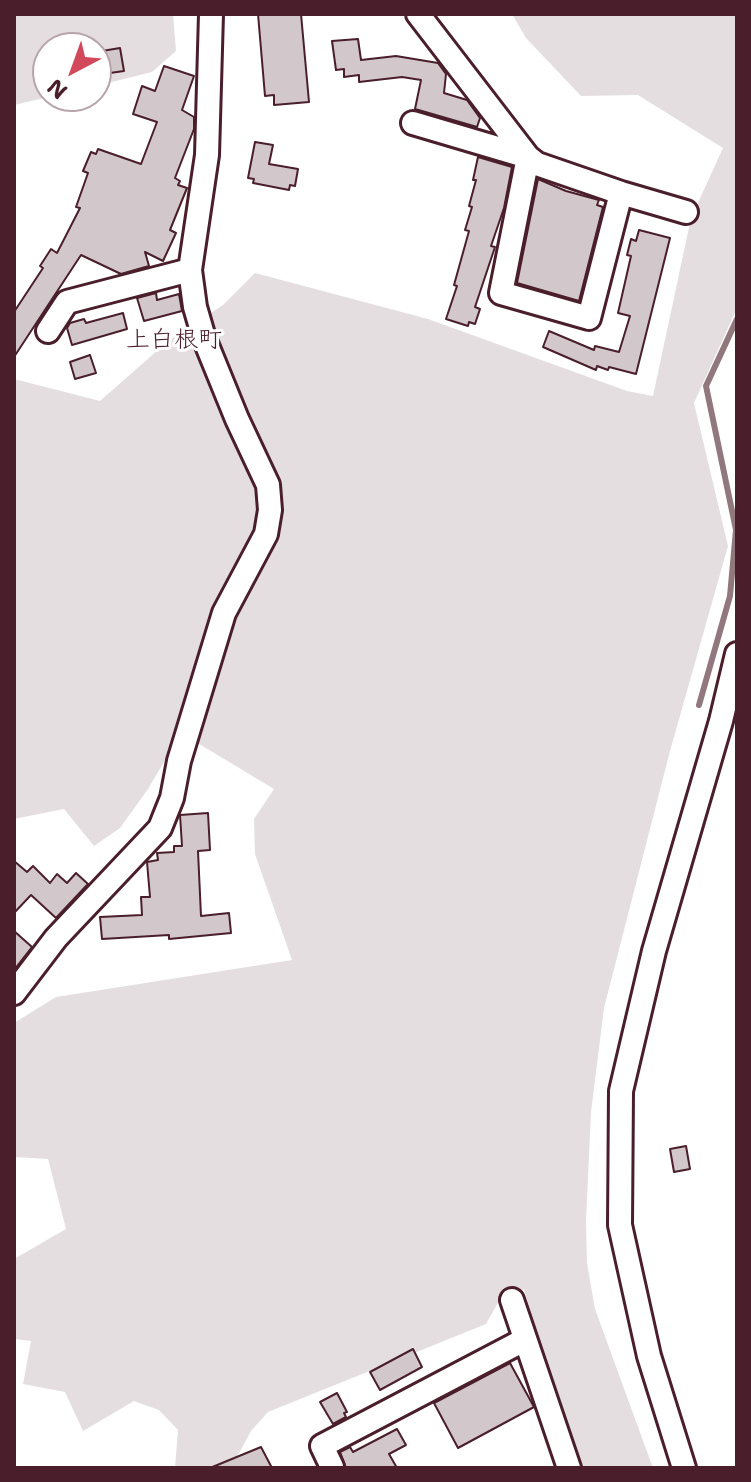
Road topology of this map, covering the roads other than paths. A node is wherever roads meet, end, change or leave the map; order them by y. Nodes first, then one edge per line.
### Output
1 (211, 14) edge
2 (418, 14) edge
3 (413, 123) dead end
4 (528, 157) junction
5 (621, 193) junction
6 (686, 212) dead end
7 (190, 270) junction
8 (48, 331) dead end
9 (737, 654) edge
10 (14, 993) edge
11 (512, 1300) dead end
12 (524, 1340) junction
13 (332, 1467) edge
14 (569, 1468) edge
15 (684, 1468) edge

1 - 7 street
2 - 4 street
3 - 4 street
4 - 5 street
4 - 5 street
5 - 6 street
7 - 8 street
7 - 10 street
9 - 15 street
11 - 12 street
12 - 13 street
12 - 14 street

